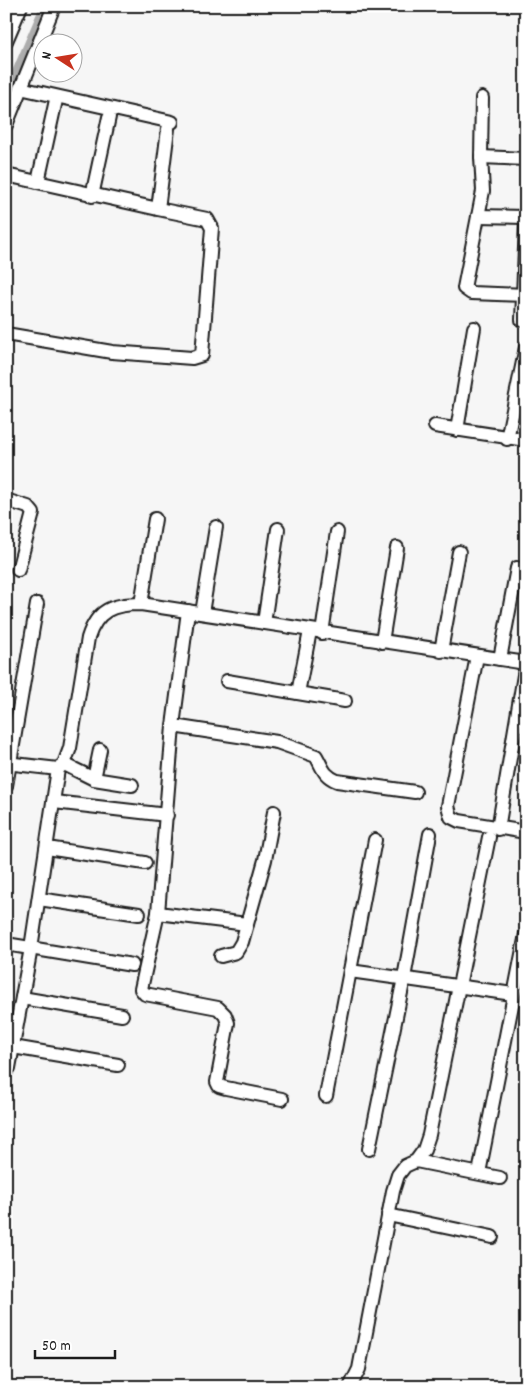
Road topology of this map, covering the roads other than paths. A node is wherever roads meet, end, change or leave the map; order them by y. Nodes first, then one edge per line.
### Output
1 (21, 6) edge
2 (54, 6) edge
3 (6, 41) edge
4 (20, 88) junction
5 (482, 98) dead end
6 (56, 100) dead end
7 (109, 117) dead end
8 (6, 126) edge
9 (480, 157) junction
10 (526, 159) edge
11 (6, 174) edge
12 (38, 182) junction
13 (92, 196) junction
14 (158, 209) junction
15 (478, 216) junction
16 (526, 217) edge
17 (526, 223) edge
18 (524, 295) edge
19 (522, 320) dead end
20 (474, 328) dead end
21 (6, 334) edge
22 (526, 346) edge
23 (435, 426) dead end
24 (457, 430) junction
25 (507, 439) junction
26 (526, 440) edge
27 (6, 500) edge
28 (155, 519) dead end
29 (216, 527) dead end
30 (278, 530) dead end
31 (338, 532) dead end
32 (396, 548) dead end
33 (459, 552) dead end
34 (517, 568) dead end
35 (18, 570) dead end
36 (37, 604) dead end
37 (141, 604) junction
38 (188, 611) junction
39 (202, 614) junction
40 (264, 623) junction
41 (316, 632) junction
42 (382, 642) junction
43 (441, 650) junction
44 (477, 656) junction
45 (500, 659) junction
46 (526, 663) edge
47 (227, 681) dead end
48 (298, 693) junction
49 (345, 701) dead end
50 (173, 726) junction
51 (100, 750) dead end
52 (8, 764) edge
53 (61, 766) junction
54 (94, 779) junction
55 (132, 785) dead end
56 (6, 786) edge
57 (415, 792) dead end
58 (54, 802) junction
59 (274, 812) dead end
60 (167, 816) junction
61 (526, 832) edge
62 (493, 833) junction
63 (430, 834) dead end
64 (375, 840) dead end
65 (47, 848) junction
66 (146, 863) dead end
67 (39, 899) junction
68 (158, 913) junction
69 (139, 914) dead end
70 (247, 924) junction
71 (526, 934) edge
72 (6, 944) edge
73 (31, 948) junction
74 (221, 956) dead end
75 (132, 965) dead end
76 (350, 971) junction
77 (404, 978) junction
78 (459, 986) junction
79 (513, 994) junction
80 (22, 998) junction
81 (122, 1015) dead end
82 (13, 1047) junction
83 (118, 1065) dead end
84 (9, 1068) dead end
85 (326, 1096) dead end
86 (282, 1099) dead end
87 (369, 1149) dead end
88 (416, 1161) junction
89 (478, 1173) junction
90 (500, 1178) dead end
91 (388, 1215) junction
92 (492, 1236) dead end
93 (358, 1369) junction
94 (350, 1387) edge
95 (361, 1387) edge

1 - 3 street
2 - 4 street
4 - 8 street
4 - 14 street
5 - 9 street
6 - 12 street
7 - 13 street
9 - 10 street
9 - 15 street
11 - 12 street
12 - 13 street
13 - 14 street
14 - 21 street
15 - 16 street
15 - 18 street
17 - 18 street
18 - 19 street
20 - 24 street
22 - 25 street
23 - 24 street
24 - 25 street
25 - 26 street
27 - 35 street
28 - 37 street
29 - 39 street
30 - 40 street
31 - 41 street
32 - 42 street
33 - 43 street
34 - 45 street
36 - 52 street
37 - 38 street
37 - 53 street
38 - 39 street
38 - 50 street
39 - 40 street
40 - 41 street
41 - 42 street
41 - 48 street
42 - 43 street
43 - 44 street
44 - 45 street
44 - 62 street
45 - 46 street
46 - 62 street
47 - 48 street
48 - 49 street
50 - 57 street
50 - 60 street
51 - 54 street
52 - 53 street
52 - 56 street
53 - 54 street
53 - 58 street
54 - 55 street
58 - 60 street
58 - 65 street
59 - 70 street
60 - 68 street
61 - 62 street
62 - 78 street
63 - 77 street
64 - 76 street
65 - 66 street
65 - 67 street
67 - 69 street
67 - 73 street
68 - 70 street
68 - 86 street
70 - 74 street
71 - 79 street
72 - 73 street
73 - 75 street
73 - 80 street
76 - 77 street
76 - 85 street
77 - 78 street
77 - 87 street
78 - 79 street
78 - 88 street
79 - 89 street
80 - 81 street
80 - 82 street
82 - 83 street
82 - 84 street
88 - 89 street
88 - 91 street
89 - 90 street
91 - 92 street
91 - 93 street
93 - 94 street
93 - 95 street

